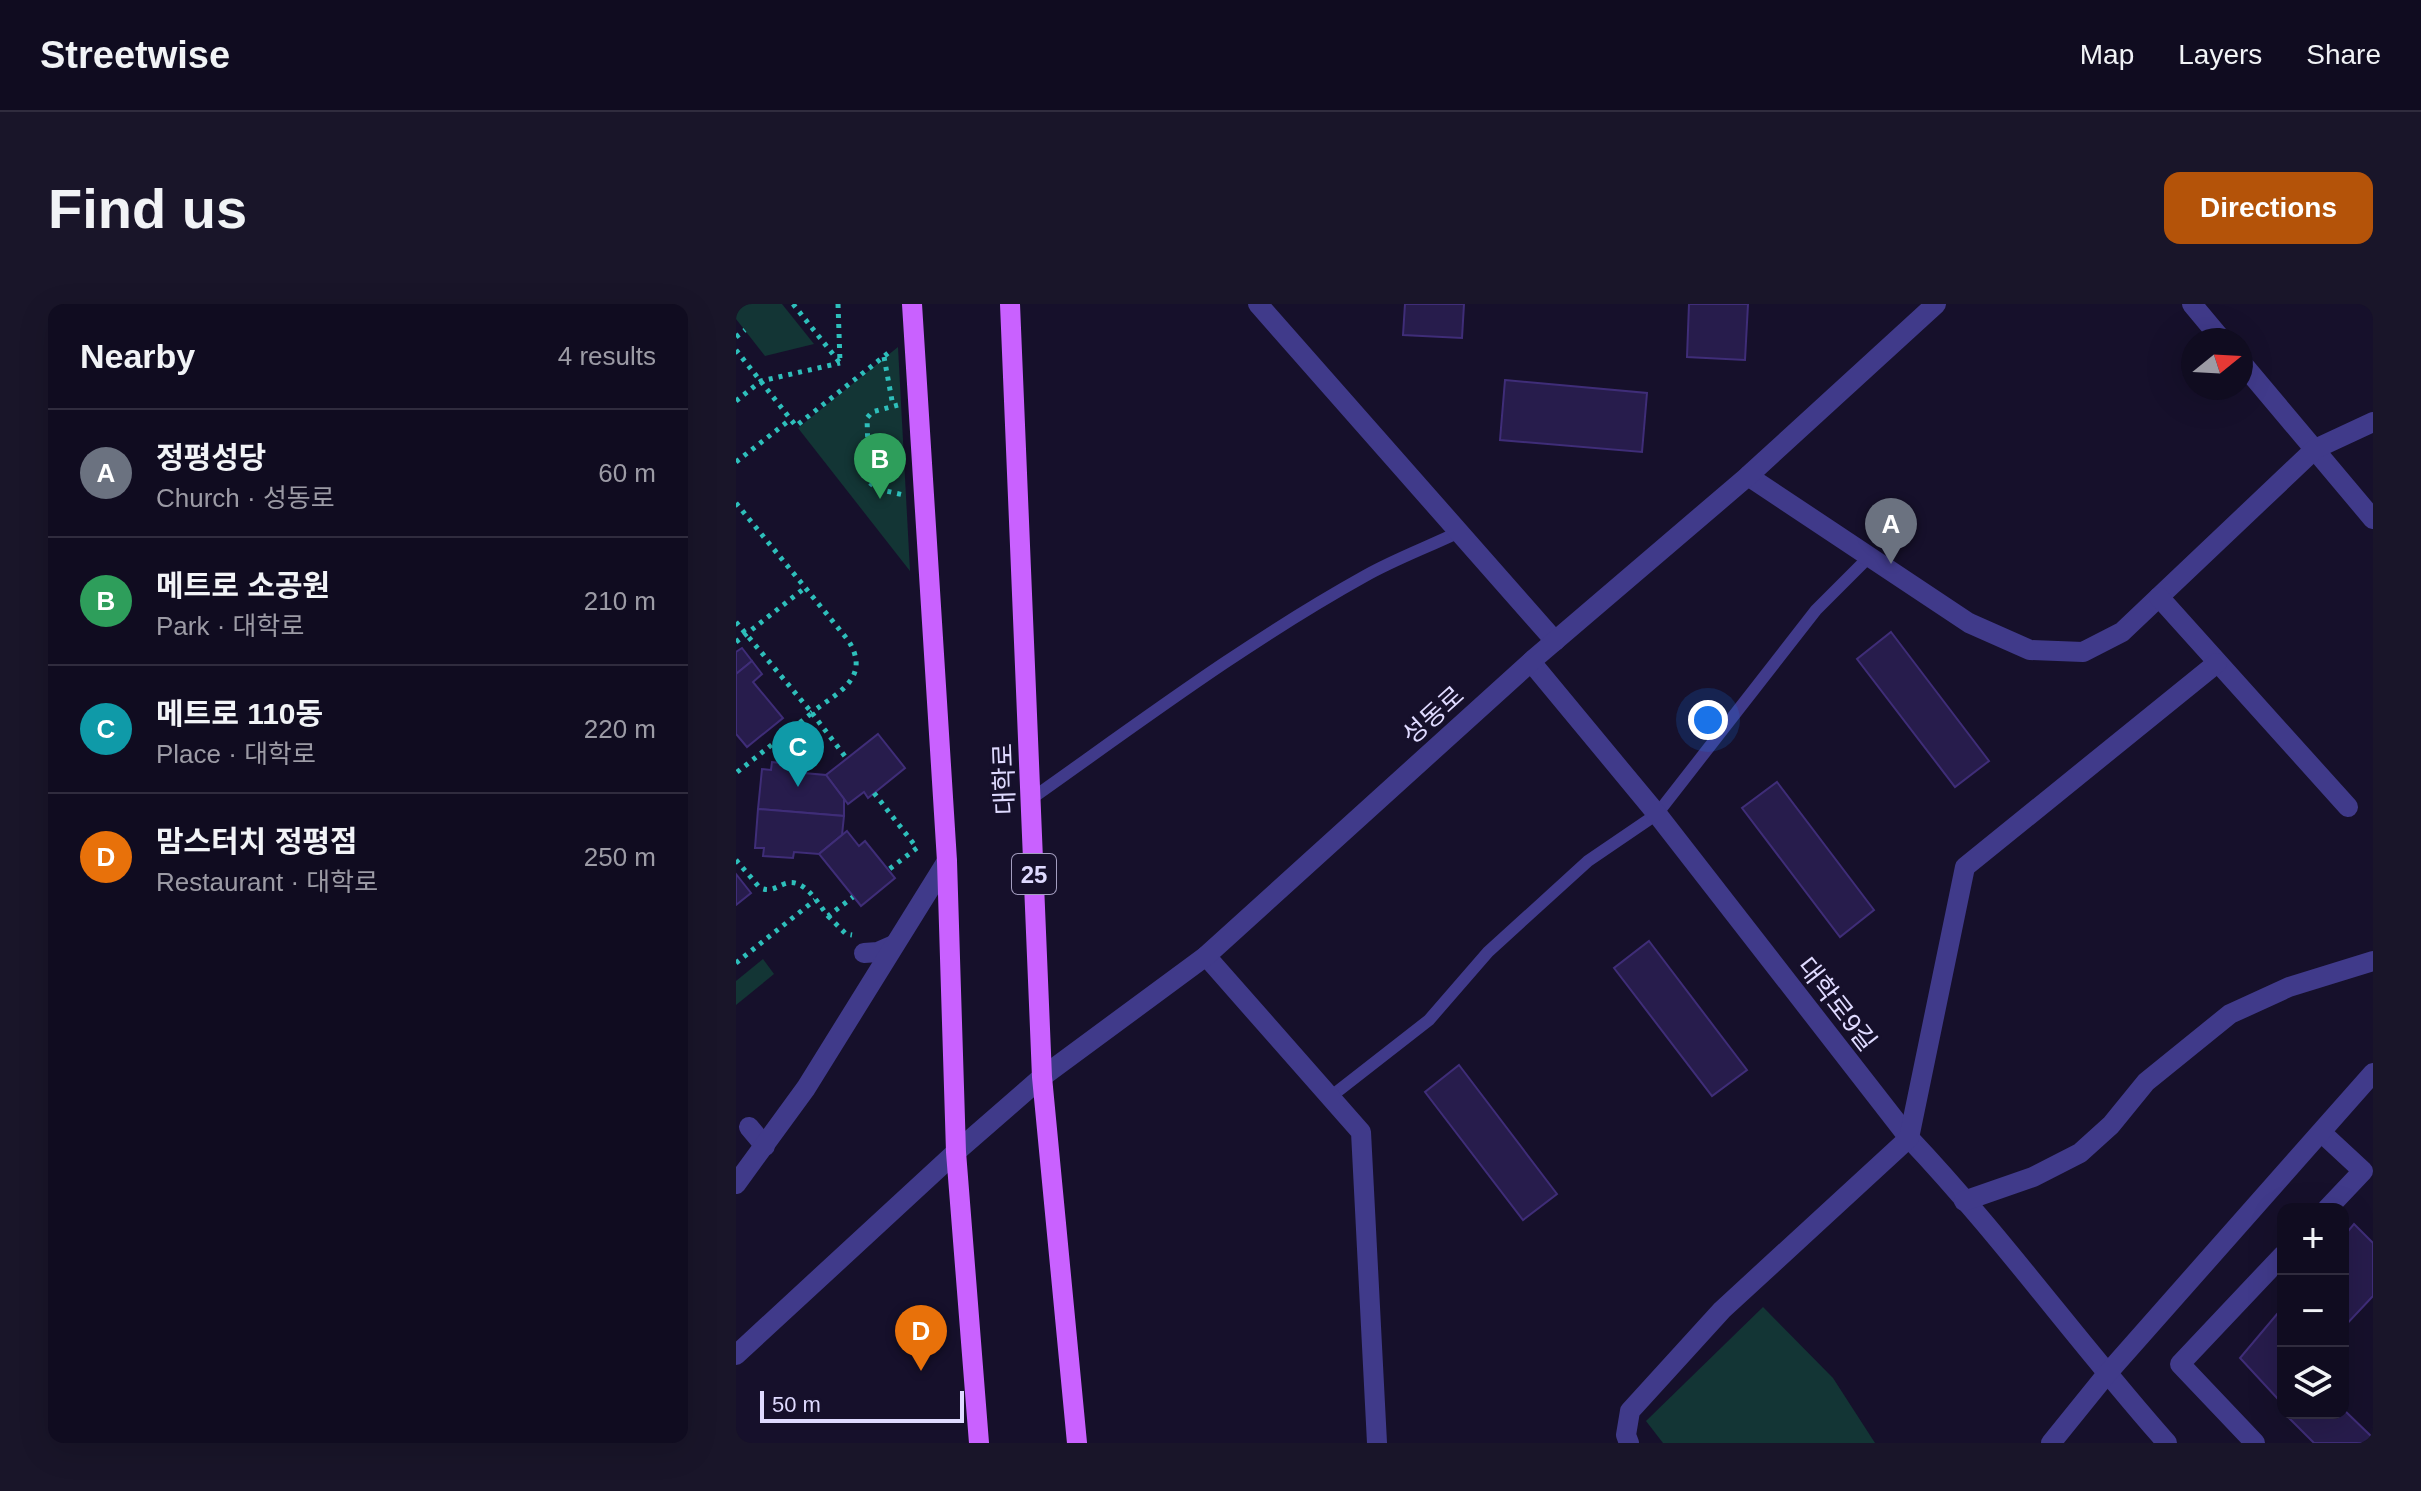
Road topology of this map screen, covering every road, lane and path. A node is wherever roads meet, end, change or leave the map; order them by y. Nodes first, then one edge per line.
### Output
1 (793, 304) edge
2 (838, 304) edge
3 (912, 304) edge
4 (1010, 304) edge
5 (1258, 304) edge
6 (1936, 304) edge
7 (2192, 304) edge
8 (2212, 328) edge
9 (745, 330) dead end
10 (736, 337) edge
11 (900, 344) dead end
12 (736, 350) edge
13 (884, 357) junction
14 (840, 363) junction
15 (2253, 376) edge
16 (761, 381) junction
17 (736, 401) edge
18 (903, 404) dead end
19 (893, 407) junction
20 (791, 419) junction
21 (2373, 422) edge
22 (906, 449) dead end
23 (2315, 449) junction
24 (868, 450) junction
25 (736, 462) edge
26 (1748, 476) junction
27 (908, 496) dead end
28 (736, 503) edge
29 (2373, 519) edge
30 (1459, 532) junction
31 (1870, 556) junction
32 (806, 587) junction
33 (2159, 597) junction
34 (736, 622) edge
35 (746, 634) junction
36 (1555, 641) junction
37 (736, 642) edge
38 (1531, 662) junction
39 (2217, 663) junction
40 (812, 713) junction
41 (847, 759) dead end
42 (736, 773) edge
43 (874, 793) dead end
44 (1031, 799) junction
45 (2348, 807) dead end
46 (1657, 814) junction
47 (736, 860) edge
48 (947, 861) junction
49 (888, 870) dead end
50 (853, 897) dead end
51 (815, 900) junction
52 (894, 945) junction
53 (864, 953) dead end
54 (1206, 956) junction
55 (2373, 961) edge
56 (736, 963) edge
57 (2373, 1073) edge
58 (1042, 1077) junction
59 (1329, 1098) junction
60 (749, 1127) dead end
61 (2322, 1133) junction
62 (1909, 1138) junction
63 (765, 1146) junction
64 (956, 1152) junction
65 (2368, 1175) edge
66 (736, 1184) edge
67 (1964, 1201) junction
68 (2334, 1203) edge
69 (2277, 1261) edge
70 (736, 1355) edge
71 (2106, 1375) junction
72 (979, 1443) edge
73 (1077, 1443) edge
74 (1377, 1443) edge
75 (1629, 1443) edge
76 (2051, 1443) edge
77 (2167, 1443) edge
78 (2255, 1443) edge

1 - 14 path
2 - 14 path
3 - 48 main road
4 - 44 main road, 대학로 / 25
5 - 30 street
6 - 26 street, 성동로
7 - 8 street
9 - 10 path
11 - 13 path
12 - 16 path
13 - 19 path
13 - 20 path
14 - 16 path
15 - 23 street
16 - 17 path
16 - 20 path
18 - 19 path
19 - 24 path
20 - 25 path
21 - 23 street
22 - 24 path
23 - 29 street
23 - 33 street
24 - 27 path
26 - 31 street
26 - 36 street, 성동로
28 - 32 path
30 - 36 street
30 - 44 lane
31 - 33 street
31 - 46 lane
32 - 35 path
32 - 40 path
33 - 39 street
34 - 35 path
35 - 37 path
35 - 40 path
36 - 38 street, 성동로
38 - 46 street, 대학로9길
38 - 54 street, 성동로
39 - 45 street
39 - 62 street
40 - 41 path
40 - 42 path
43 - 49 path
44 - 58 main road, 대학로 / 25
46 - 59 lane
46 - 62 street, 대학로9길
47 - 51 path
48 - 52 street
48 - 64 main road
50 - 51 path
51 - 56 path
52 - 53 street
52 - 63 street
54 - 58 street, 성동로
54 - 59 street
55 - 67 street
57 - 61 street
58 - 64 street, 성동로
58 - 73 main road, 대학로 / 25
59 - 74 street
60 - 63 street
61 - 65 street
61 - 71 street
62 - 67 street, 대학로9길
62 - 75 street
63 - 66 street
64 - 70 street, 성동로
64 - 72 main road
65 - 68 street
67 - 71 street, 대학로9길
69 - 78 street
71 - 76 street
71 - 77 street, 대학로9길

